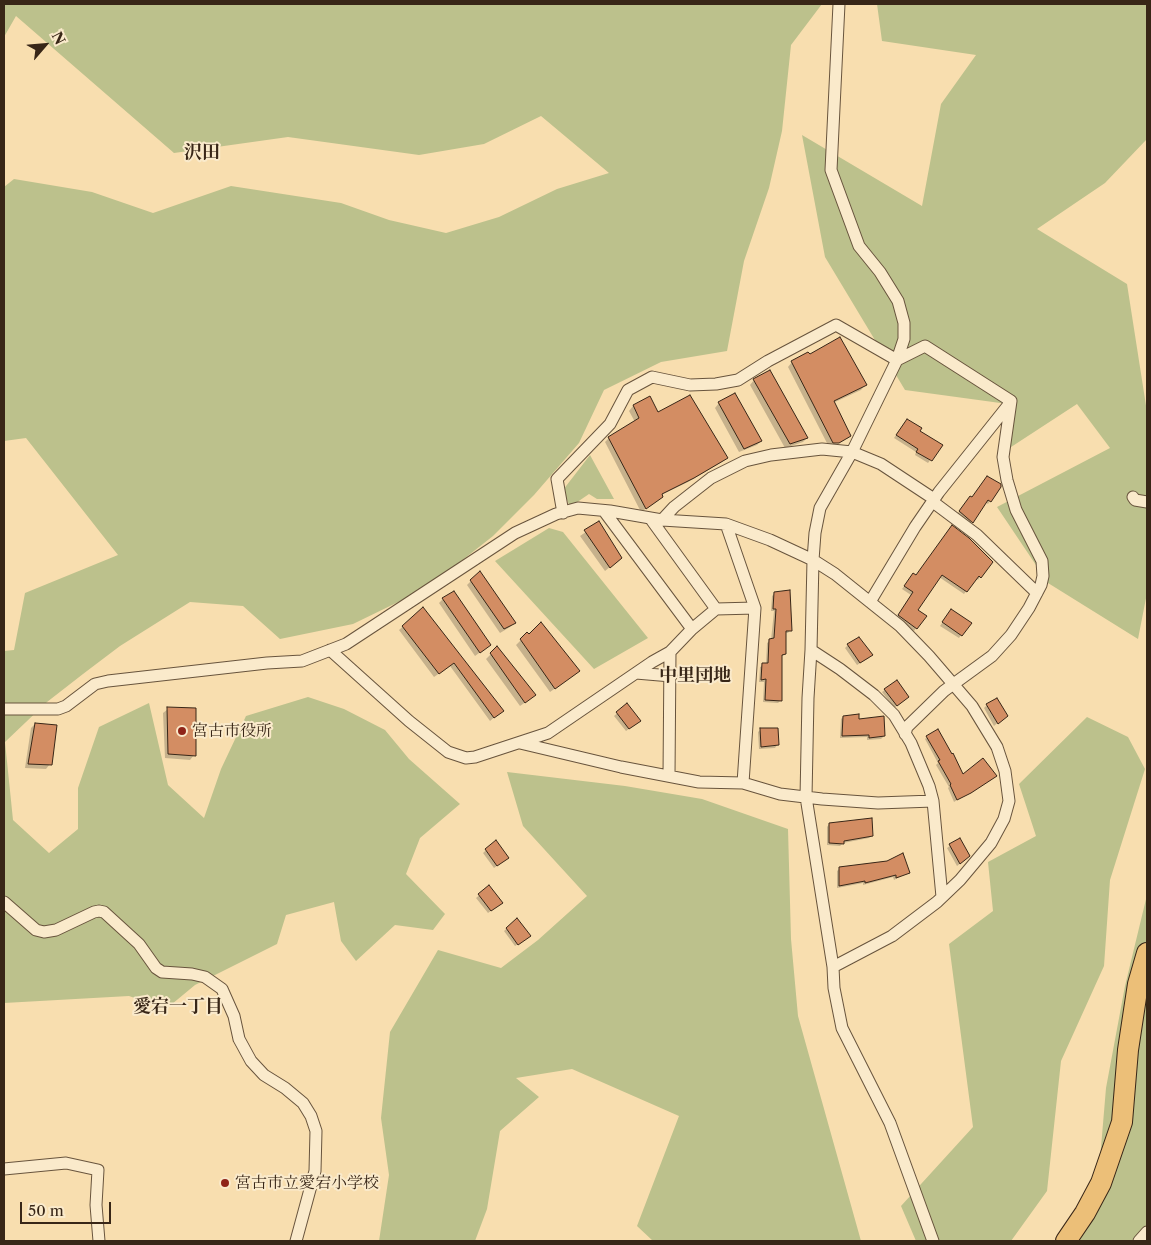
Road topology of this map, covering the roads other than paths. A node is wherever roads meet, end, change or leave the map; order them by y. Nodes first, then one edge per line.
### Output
1 (839, 4) edge
2 (897, 360) junction
3 (1011, 401) junction
4 (852, 452) junction
5 (1133, 497) dead end
6 (934, 501) junction
7 (1147, 502) edge
8 (604, 511) junction
9 (563, 512) junction
10 (650, 518) junction
11 (662, 520) junction
12 (726, 524) junction
13 (814, 560) junction
14 (1037, 593) junction
15 (870, 602) junction
16 (755, 608) junction
17 (716, 610) junction
18 (692, 629) junction
19 (330, 650) junction
20 (811, 650) junction
21 (670, 652) junction
22 (636, 673) junction
23 (671, 676) junction
24 (953, 684) junction
25 (4, 709) edge
26 (905, 734) junction
27 (520, 743) junction
28 (669, 776) junction
29 (743, 783) junction
30 (806, 797) junction
31 (933, 801) junction
32 (942, 897) junction
33 (4, 902) edge
34 (1147, 953) edge
35 (833, 967) junction
36 (1141, 1010) edge
37 (4, 1169) edge
38 (1147, 1232) edge
39 (99, 1241) edge
40 (296, 1241) edge
41 (933, 1241) edge
42 (1066, 1241) edge
43 (1139, 1241) edge

1 - 2 street
2 - 3 street
2 - 4 street
2 - 9 street
3 - 6 street
3 - 14 street
4 - 6 street
4 - 11 street
4 - 13 street
5 - 7 street
6 - 14 street
6 - 15 street
8 - 9 street
8 - 10 street
8 - 18 street
9 - 19 street
10 - 11 street
10 - 17 street
11 - 12 street
12 - 13 street
12 - 16 street
13 - 15 street
13 - 20 street
14 - 24 street
15 - 24 street
16 - 17 street
16 - 29 street
17 - 18 street
18 - 21 street
19 - 25 street
19 - 27 street
20 - 26 street
20 - 30 street
21 - 22 street
21 - 23 street
22 - 23 street
22 - 27 street
23 - 28 street
24 - 26 street
24 - 32 street
26 - 31 street
27 - 28 street
28 - 29 street
29 - 30 street
30 - 31 street
30 - 35 street
31 - 32 street
32 - 35 street
33 - 40 street
34 - 36 highway
35 - 41 street
36 - 42 highway
37 - 39 street
38 - 43 street

